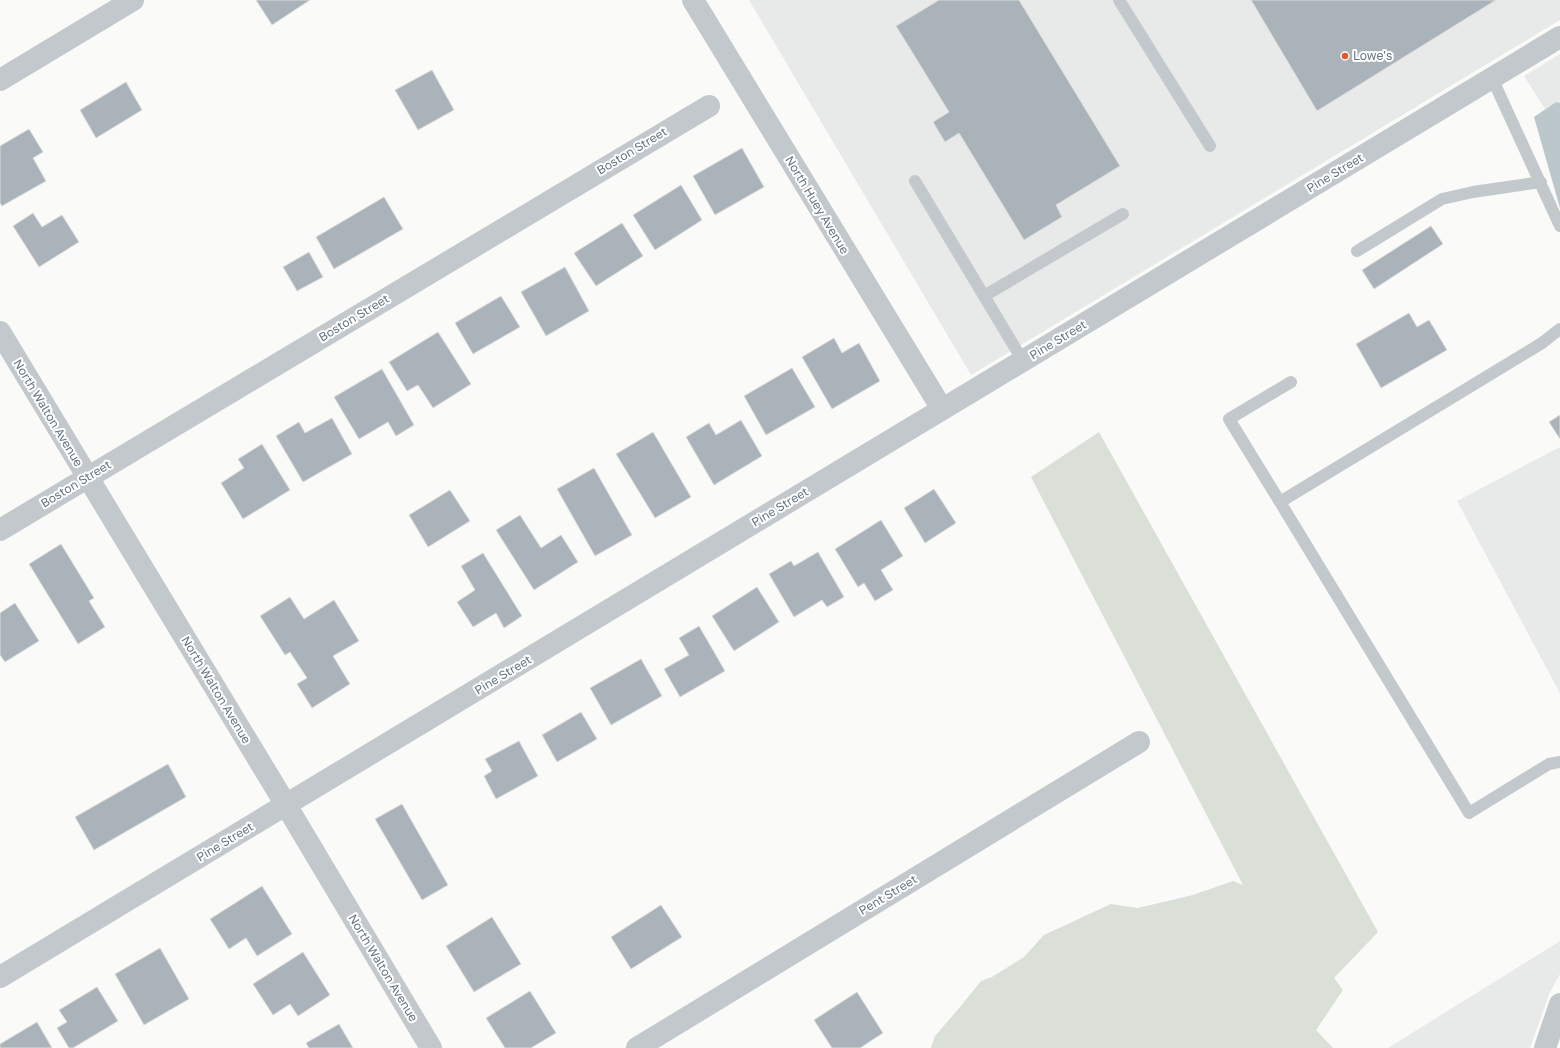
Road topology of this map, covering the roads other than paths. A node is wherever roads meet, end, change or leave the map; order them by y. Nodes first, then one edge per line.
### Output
1 (133, 0) edge
2 (693, 0) edge
3 (1119, 0) edge
4 (1560, 37) edge
5 (1492, 78) junction
6 (0, 80) edge
7 (708, 106) dead end
8 (1210, 146) dead end
9 (915, 181) dead end
10 (1541, 182) junction
11 (1123, 214) dead end
12 (1560, 226) edge
13 (1357, 251) dead end
14 (984, 296) junction
15 (1560, 330) edge
16 (0, 332) edge
17 (1023, 361) junction
18 (1291, 382) dead end
19 (942, 409) junction
20 (88, 478) junction
21 (1280, 502) junction
22 (0, 530) edge
23 (1139, 742) dead end
24 (1560, 762) edge
25 (286, 805) junction
26 (0, 977) edge
27 (1560, 1004) edge
28 (431, 1048) edge
29 (637, 1048) edge
30 (1545, 1048) edge

1 - 6 street
2 - 19 street, North Huey Avenue
3 - 8 lane
4 - 5 street, Pine Street
5 - 10 lane
5 - 17 street, Pine Street
7 - 20 street, Boston Street
9 - 14 lane
10 - 12 lane
10 - 13 lane
11 - 14 lane
14 - 17 lane
15 - 21 lane
16 - 20 street, North Walton Avenue
17 - 19 street, Pine Street
18 - 21 lane
19 - 25 street, Pine Street
20 - 22 street, Boston Street
20 - 25 street, North Walton Avenue
21 - 24 lane
23 - 29 street, Pent Street
25 - 26 street, Pine Street
25 - 28 street, North Walton Avenue
27 - 30 street

